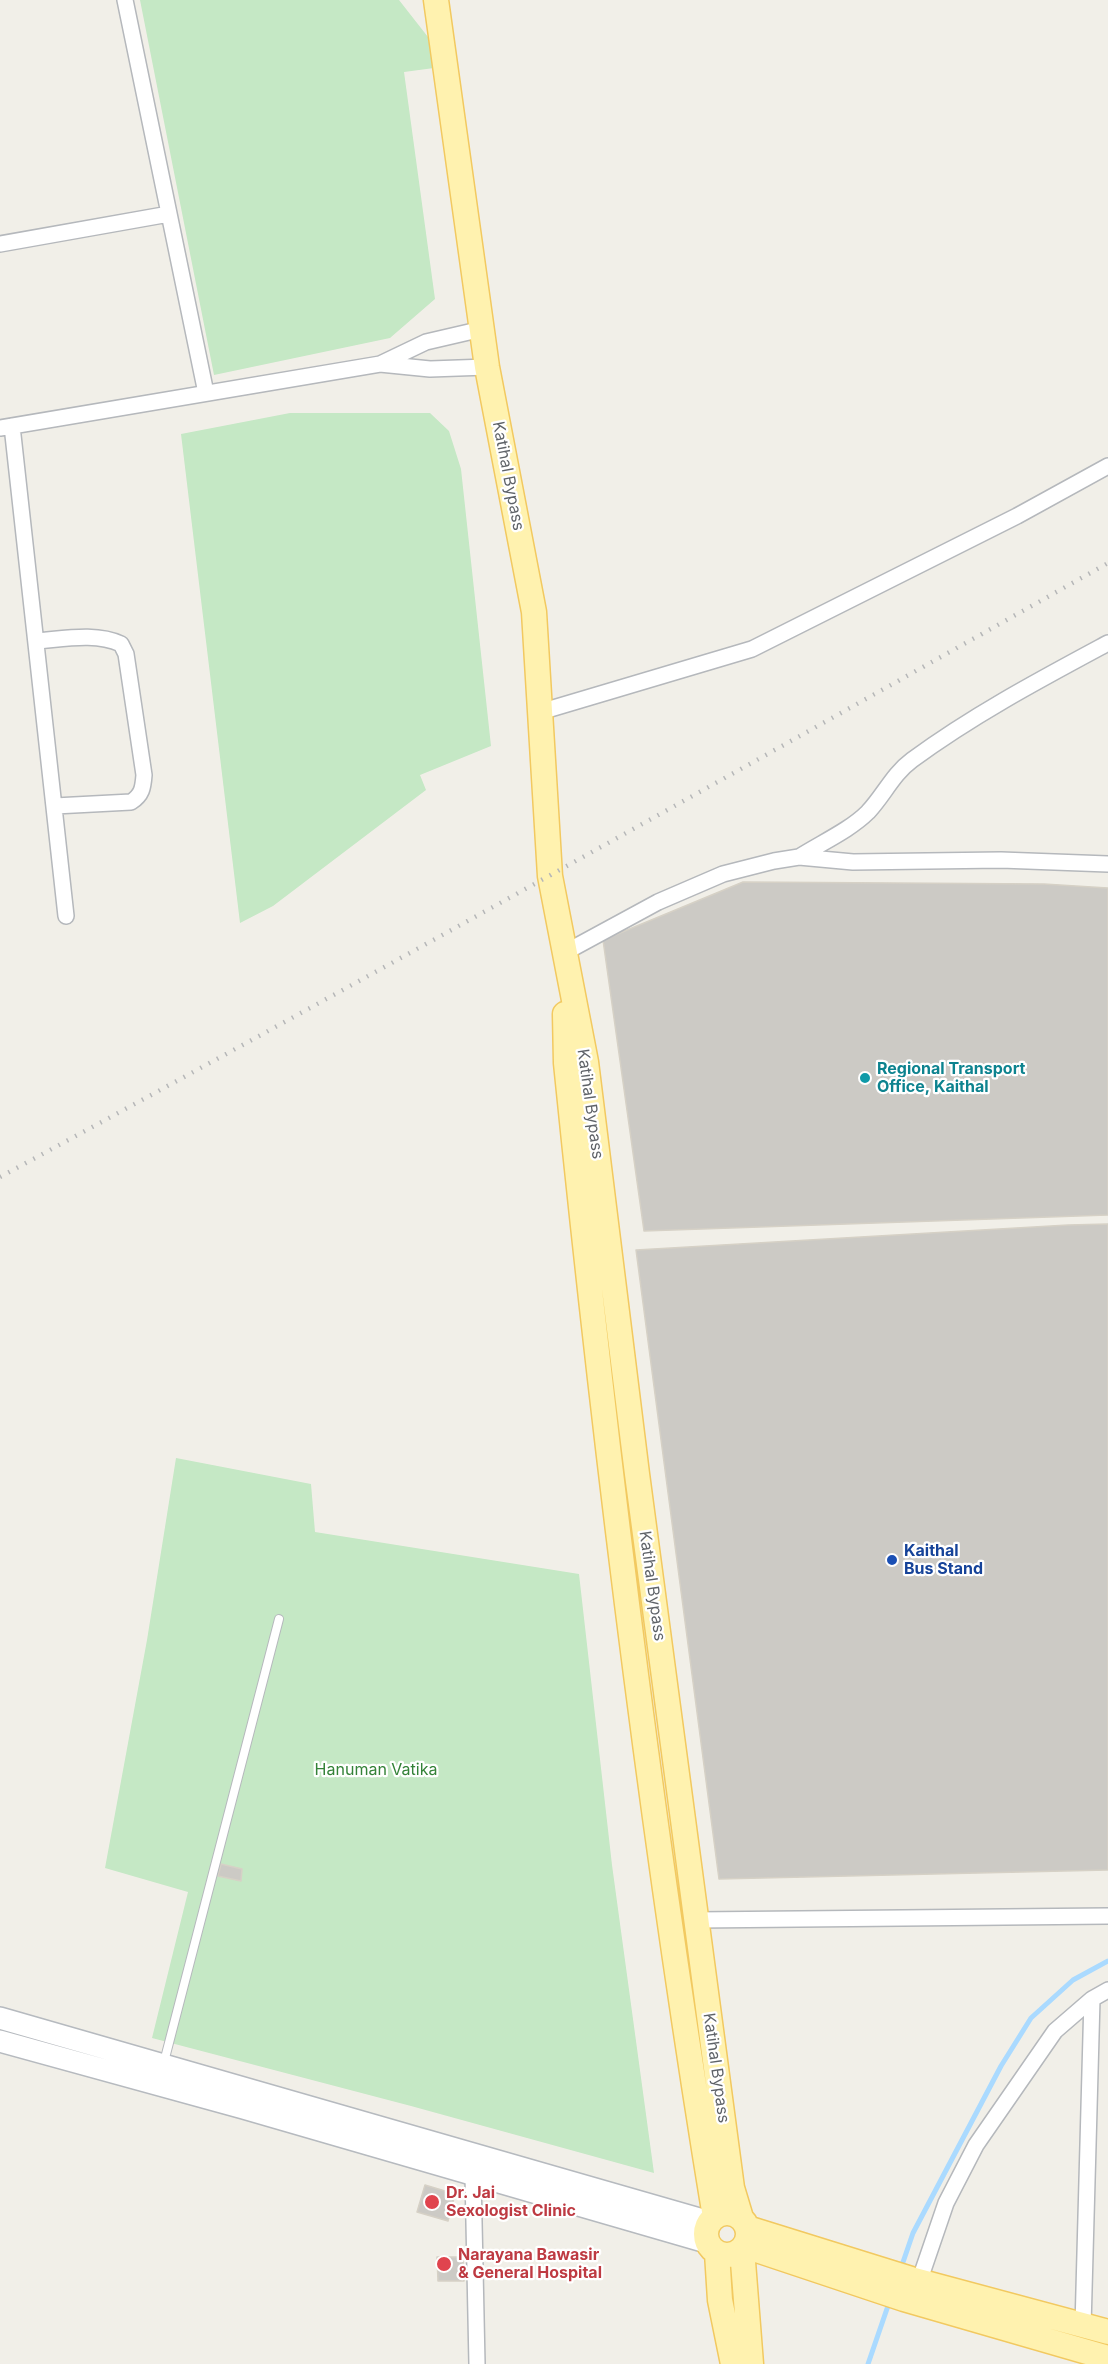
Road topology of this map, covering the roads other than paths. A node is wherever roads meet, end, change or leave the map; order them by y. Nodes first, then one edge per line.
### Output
1 (125, 0) edge
2 (436, 0) edge
3 (169, 214) junction
4 (0, 244) edge
5 (482, 329) junction
6 (380, 364) junction
7 (487, 367) junction
8 (206, 393) junction
9 (6, 427) edge
10 (1108, 466) edge
11 (36, 641) junction
12 (1108, 643) edge
13 (540, 712) junction
14 (55, 806) junction
15 (799, 857) junction
16 (1108, 864) edge
17 (66, 916) dead end
18 (564, 953) junction
19 (279, 1619) dead end
20 (1108, 1916) edge
21 (696, 1920) junction
22 (1108, 1990) edge
23 (1092, 1999) junction
24 (0, 2018) edge
25 (0, 2041) edge
26 (164, 2064) junction
27 (473, 2175) junction
28 (712, 2233) junction
29 (744, 2235) junction
30 (911, 2287) junction
31 (1083, 2326) junction
32 (1108, 2332) edge
33 (1108, 2358) edge
34 (477, 2364) edge
35 (733, 2364) edge
36 (751, 2364) edge

1 - 3 street
2 - 5 main road, Katihal Bypass
3 - 4 street
3 - 8 street
5 - 6 street
5 - 7 main road, Katihal Bypass
6 - 7 street
6 - 8 street
7 - 13 main road, Katihal Bypass
8 - 9 street
9 - 11 street
10 - 13 street
11 - 14 street
11 - 14 street
12 - 15 street
13 - 18 main road, Katihal Bypass
14 - 17 street
15 - 16 street
15 - 18 street
18 - 21 main road, Katihal Bypass
18 - 28 main road, Katihal Bypass
19 - 26 lane
20 - 21 street
21 - 29 main road, Katihal Bypass
22 - 23 street
23 - 30 street
23 - 31 street
24 - 26 main road
25 - 27 main road
26 - 28 main road
27 - 28 main road
27 - 34 street
28 - 29 main road
28 - 29 main road
28 - 35 main road, Katihal Bypass
29 - 30 main road
29 - 36 main road, Katihal Bypass
30 - 31 main road
30 - 33 main road
31 - 32 main road

